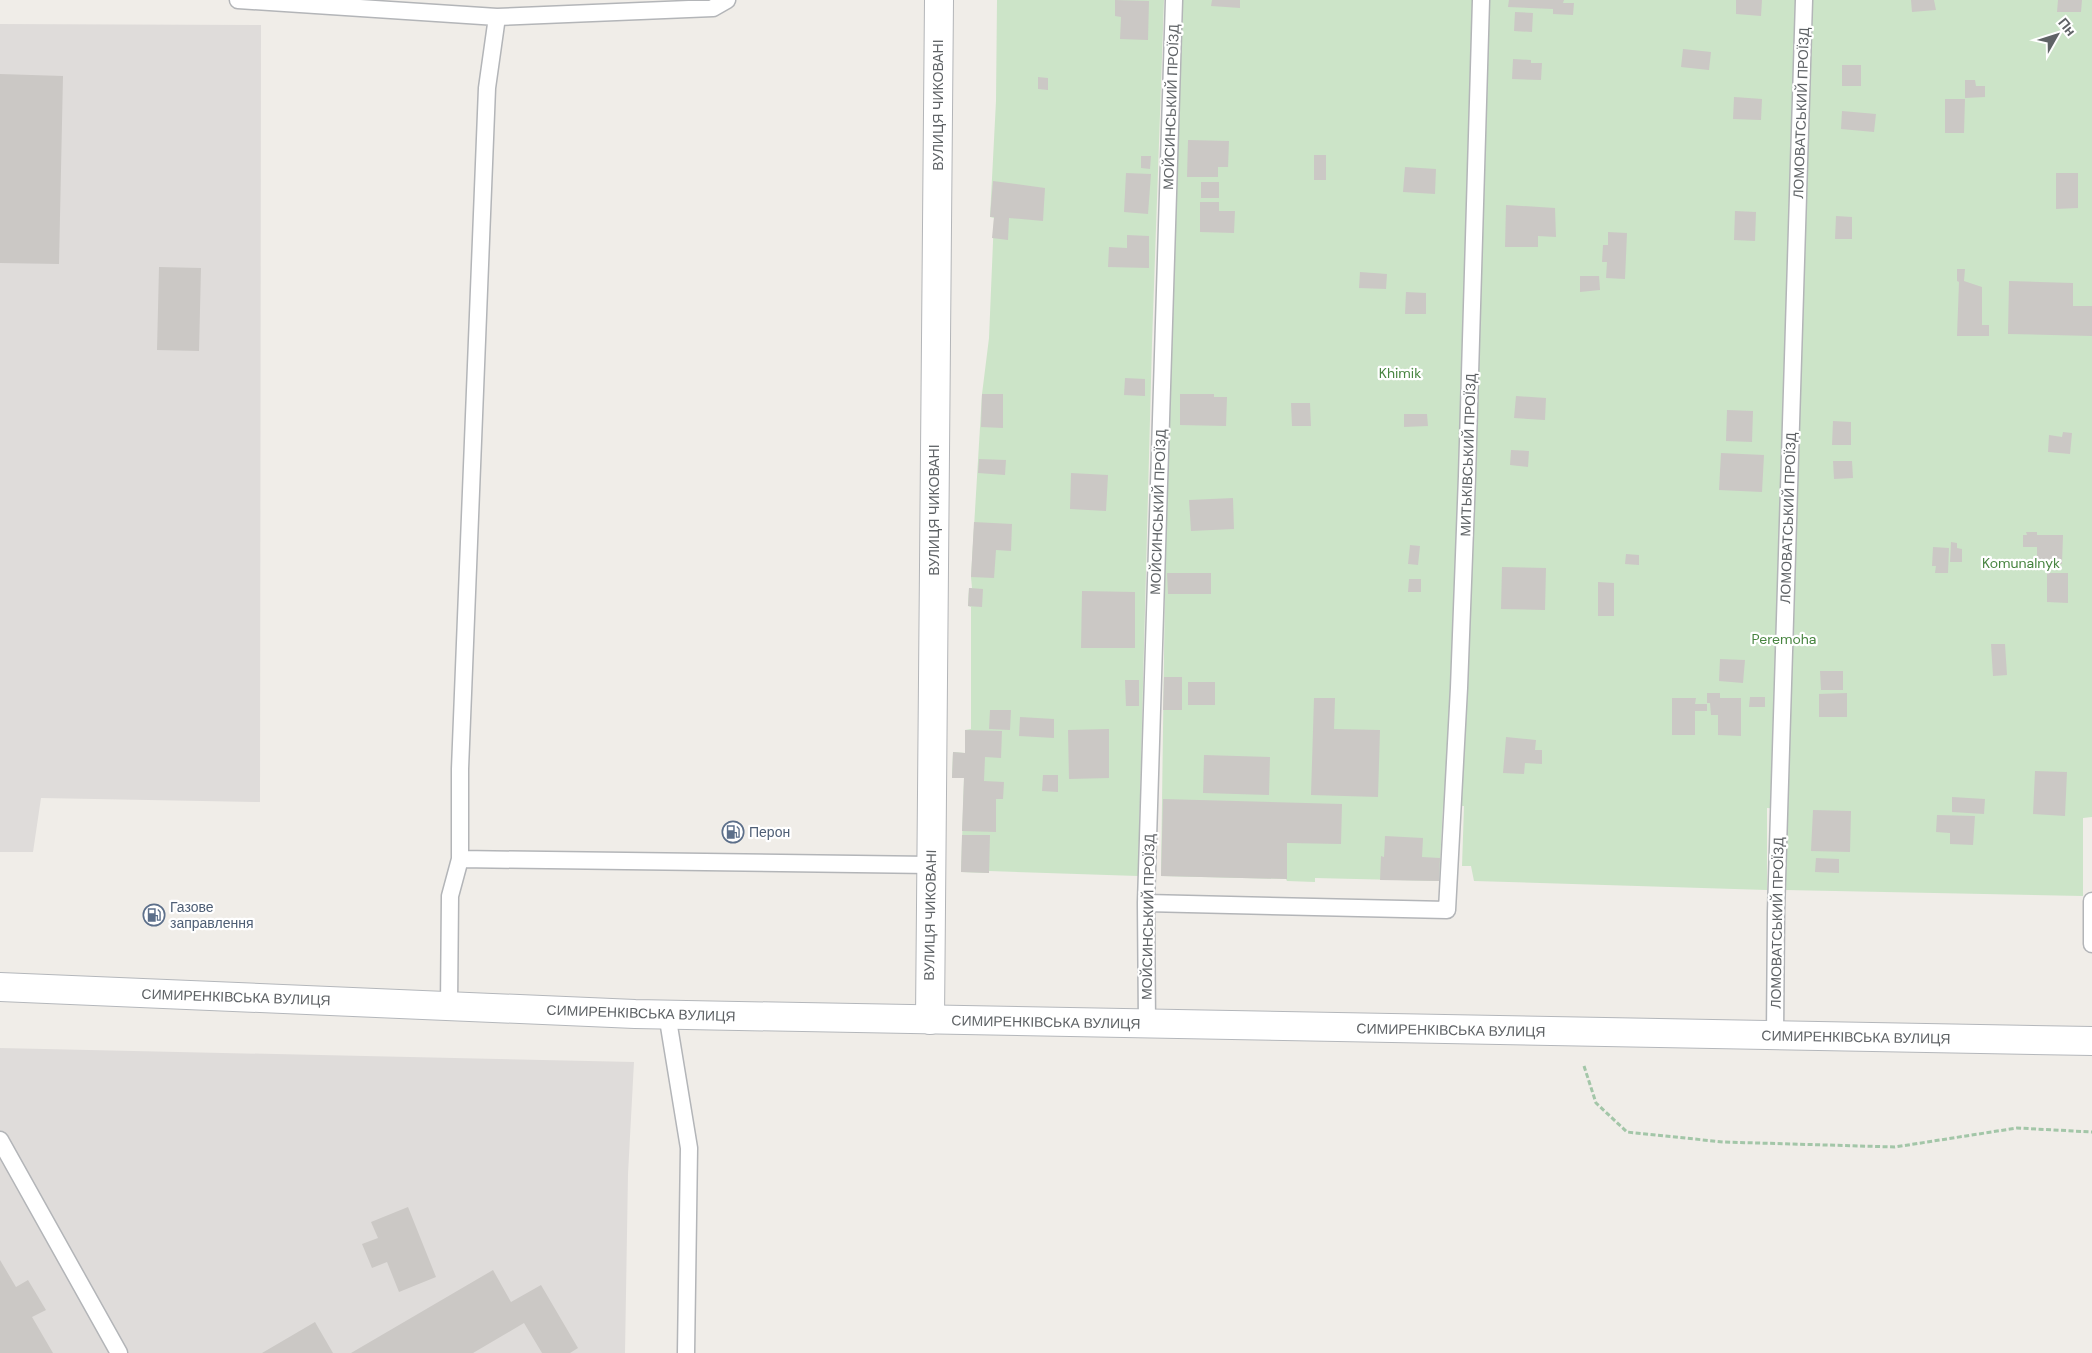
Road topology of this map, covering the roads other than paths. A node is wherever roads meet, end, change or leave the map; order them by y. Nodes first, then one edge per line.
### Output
1 (238, 0) edge
2 (727, 0) edge
3 (939, 0) edge
4 (1174, 0) edge
5 (1481, 0) edge
6 (1804, 0) edge
7 (496, 17) junction
8 (460, 859) junction
9 (931, 866) junction
10 (2092, 901) edge
11 (1146, 903) junction
12 (2091, 937) edge
13 (0, 987) edge
14 (449, 1006) junction
15 (667, 1014) junction
16 (930, 1020) junction
17 (1147, 1024) junction
18 (1775, 1036) junction
19 (2092, 1041) edge
20 (0, 1140) edge
21 (119, 1353) edge
22 (686, 1353) edge

1 - 7 lane
2 - 7 lane
3 - 9 main road, ВУЛИЦЯ ЧИКОВАНІ
4 - 11 lane, МОЙСИНСЬКИЙ ПРОЇЗД
5 - 11 lane, МИТЬКІВСЬКИЙ ПРОЇЗД
6 - 18 lane, ЛОМОВАТСЬКИЙ ПРОЇЗД
7 - 8 lane
8 - 9 lane
8 - 14 lane
9 - 16 main road, ВУЛИЦЯ ЧИКОВАНІ
10 - 12 lane
11 - 17 lane, МОЙСИНСЬКИЙ ПРОЇЗД
13 - 14 main road, СИМИРЕНКІВСЬКА ВУЛИЦЯ
14 - 15 main road, СИМИРЕНКІВСЬКА ВУЛИЦЯ
15 - 16 main road, СИМИРЕНКІВСЬКА ВУЛИЦЯ
15 - 22 lane
16 - 17 main road, СИМИРЕНКІВСЬКА ВУЛИЦЯ
17 - 18 main road, СИМИРЕНКІВСЬКА ВУЛИЦЯ
18 - 19 main road, СИМИРЕНКІВСЬКА ВУЛИЦЯ
20 - 21 lane

